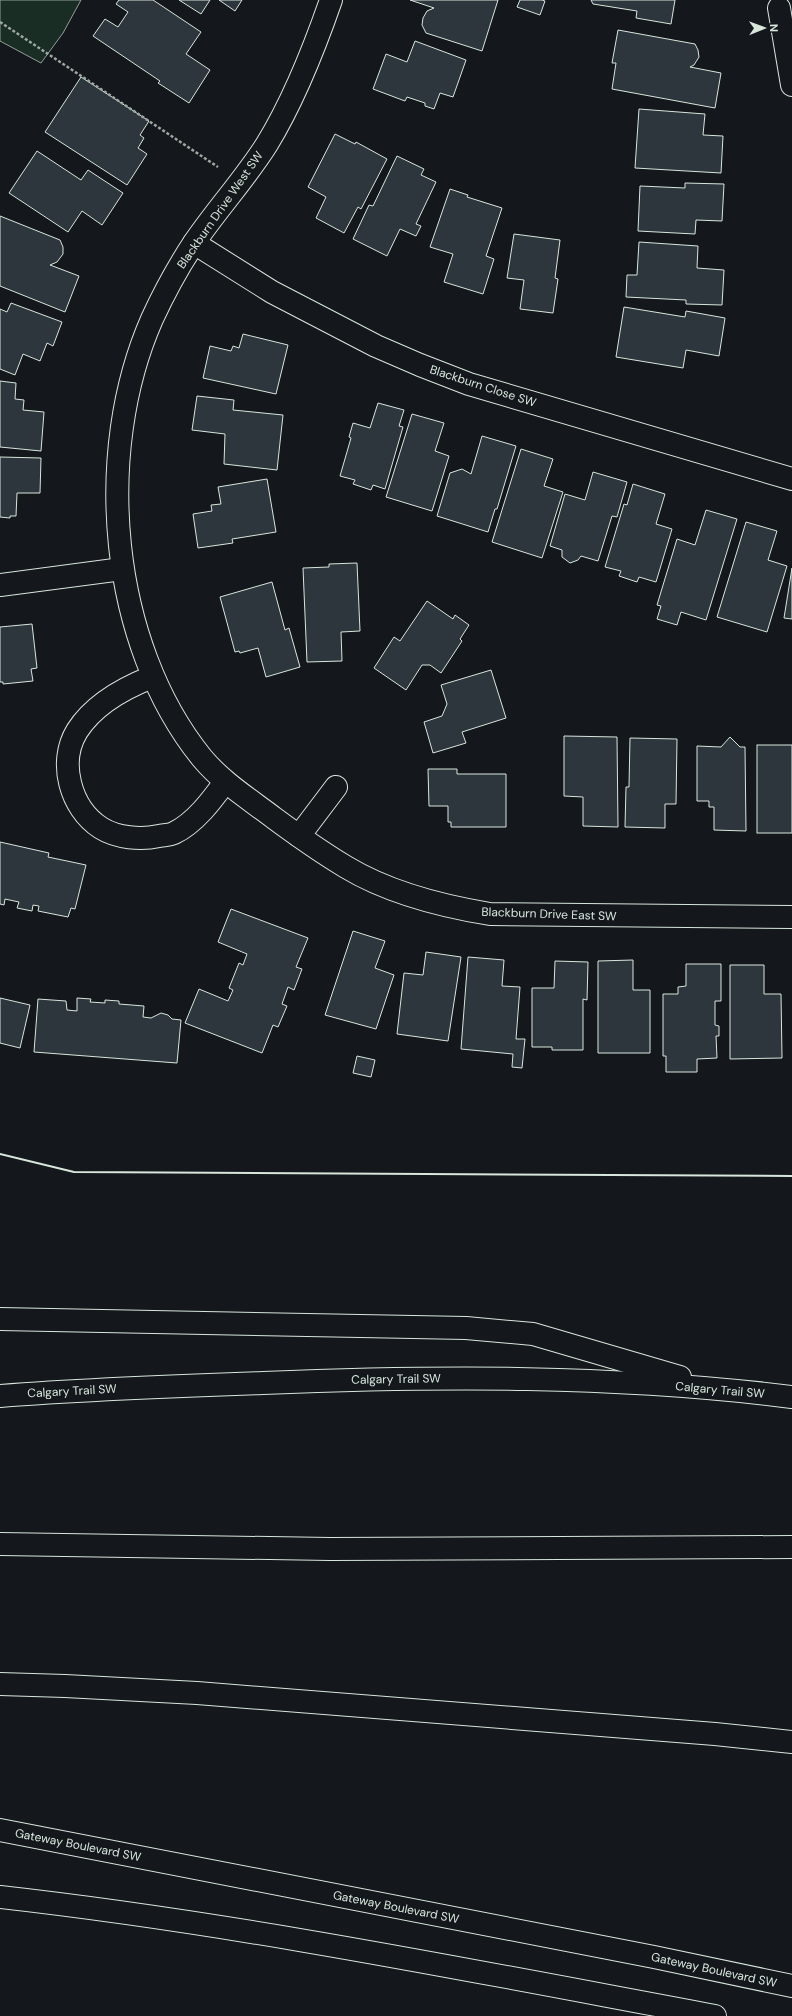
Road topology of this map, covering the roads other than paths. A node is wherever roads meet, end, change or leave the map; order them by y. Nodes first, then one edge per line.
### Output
1 (331, 0) edge
2 (779, 8) dead end
3 (792, 85) edge
4 (194, 243) junction
5 (792, 479) edge
6 (122, 569) junction
7 (0, 585) edge
8 (152, 677) junction
9 (225, 782) junction
10 (336, 787) dead end
11 (299, 836) junction
12 (792, 917) edge
13 (0, 1319) edge
14 (718, 1388) junction
15 (0, 1396) edge
16 (792, 1397) edge
17 (0, 1544) edge
18 (792, 1547) edge
19 (0, 1684) edge
20 (792, 1742) edge
21 (0, 1830) edge
22 (0, 1897) edge
23 (792, 1986) edge
24 (715, 2016) edge

1 - 4 main road, Blackburn Drive West SW
2 - 3 main road
4 - 5 main road, Blackburn Close SW
4 - 6 main road, Blackburn Drive West SW
6 - 7 main road
6 - 8 main road, Blackburn Drive East SW
8 - 9 main road, Blackburn Drive East SW
8 - 9 main road
9 - 11 main road, Blackburn Drive East SW
10 - 11 main road
11 - 12 main road, Blackburn Drive East SW
13 - 14 main road
14 - 15 main road, Calgary Trail SW
14 - 16 main road, Calgary Trail SW
17 - 18 main road
19 - 20 main road
21 - 23 main road, Gateway Boulevard SW
22 - 24 main road

